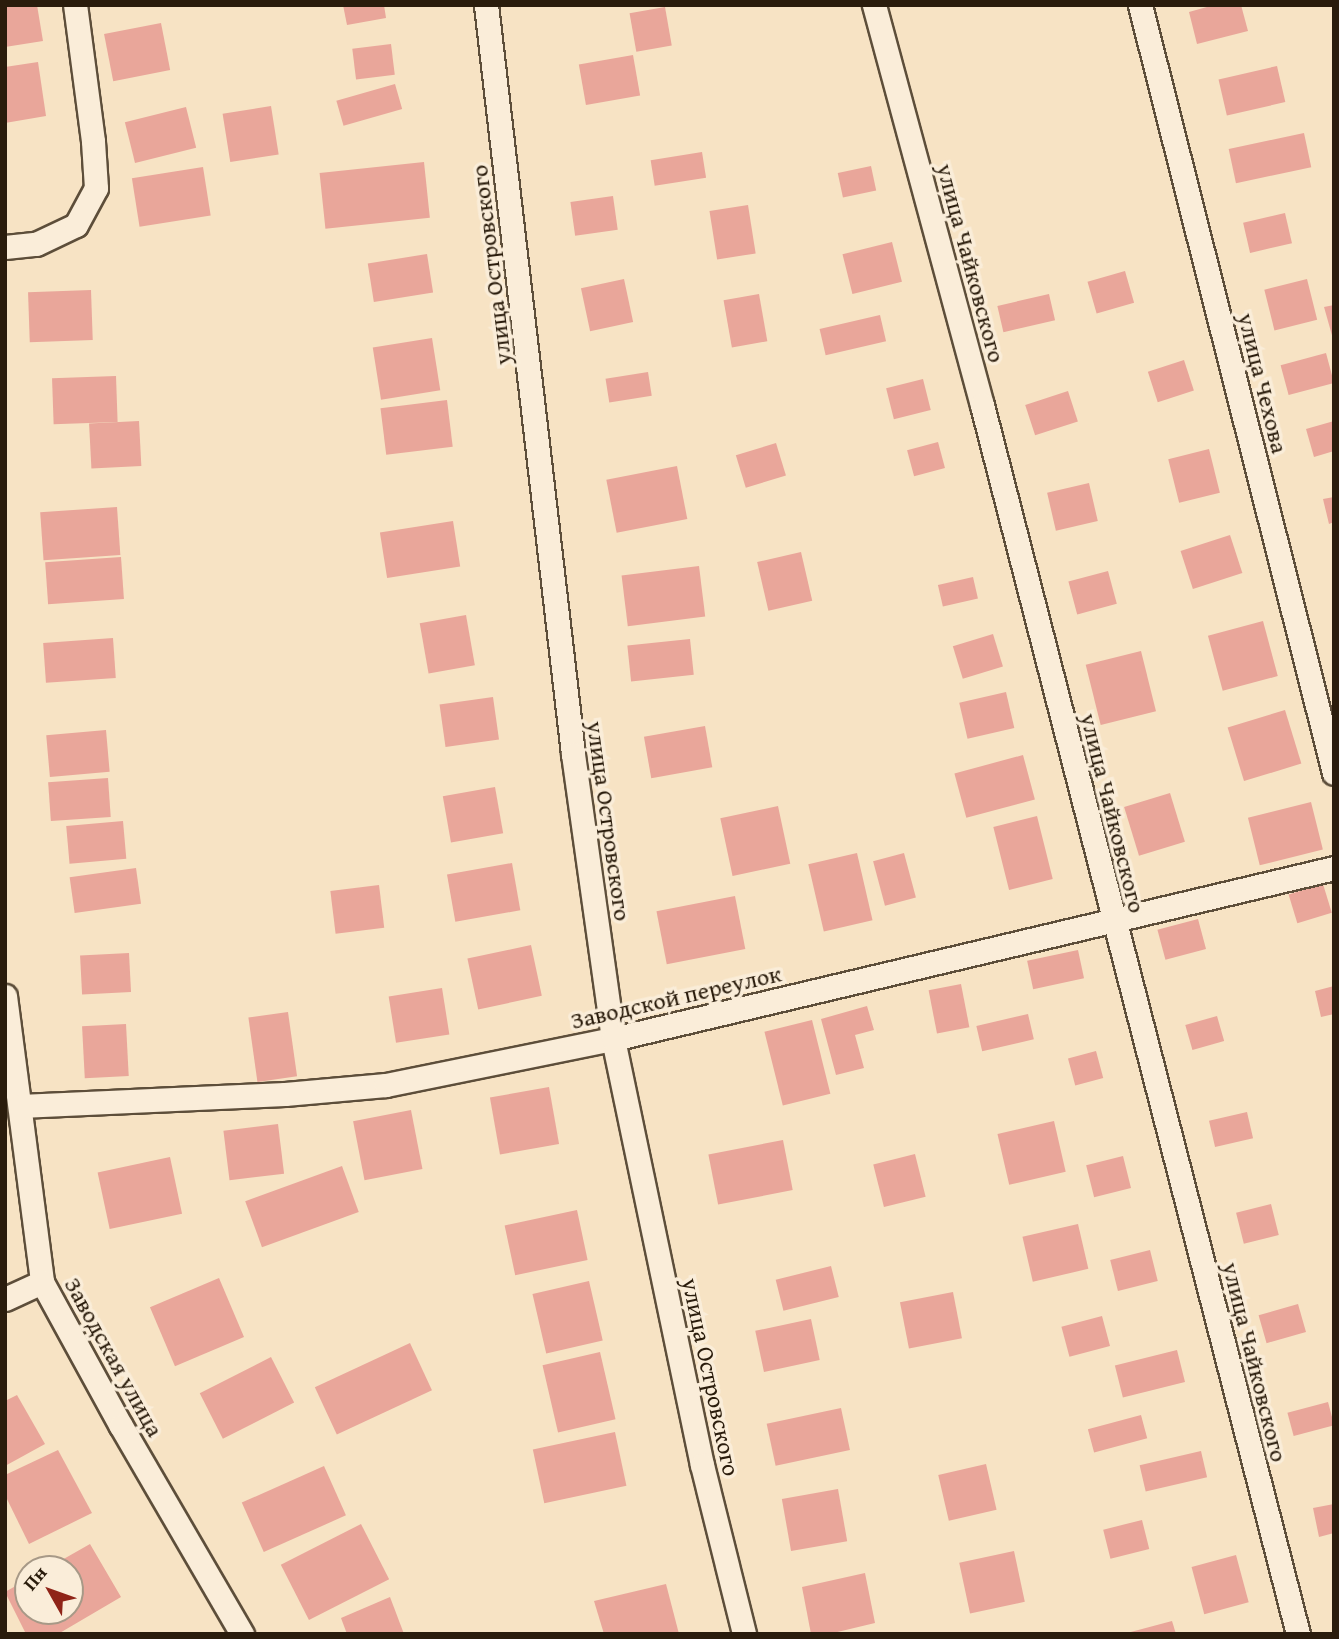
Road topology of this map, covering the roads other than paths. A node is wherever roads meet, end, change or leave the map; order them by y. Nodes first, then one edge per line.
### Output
1 (75, 5) edge
2 (486, 5) edge
3 (874, 5) edge
4 (1140, 5) edge
5 (5, 247) edge
6 (1334, 773) edge
7 (1334, 868) edge
8 (1114, 922) junction
9 (5, 996) edge
10 (613, 1039) junction
11 (20, 1106) junction
12 (42, 1282) junction
13 (5, 1300) edge
14 (242, 1634) edge
15 (744, 1634) edge
16 (1298, 1634) edge

1 - 5 street
2 - 10 street, улица Островского
3 - 8 street, улица Чайковского
4 - 6 street, улица Чехова
7 - 8 street, Заводской переулок
8 - 10 street, Заводской переулок
8 - 16 street, улица Чайковского
9 - 11 street, Заводская улица
10 - 11 street, Заводской переулок
10 - 15 street, улица Островского
11 - 12 street, Заводская улица
12 - 13 street
12 - 14 street, Заводская улица

